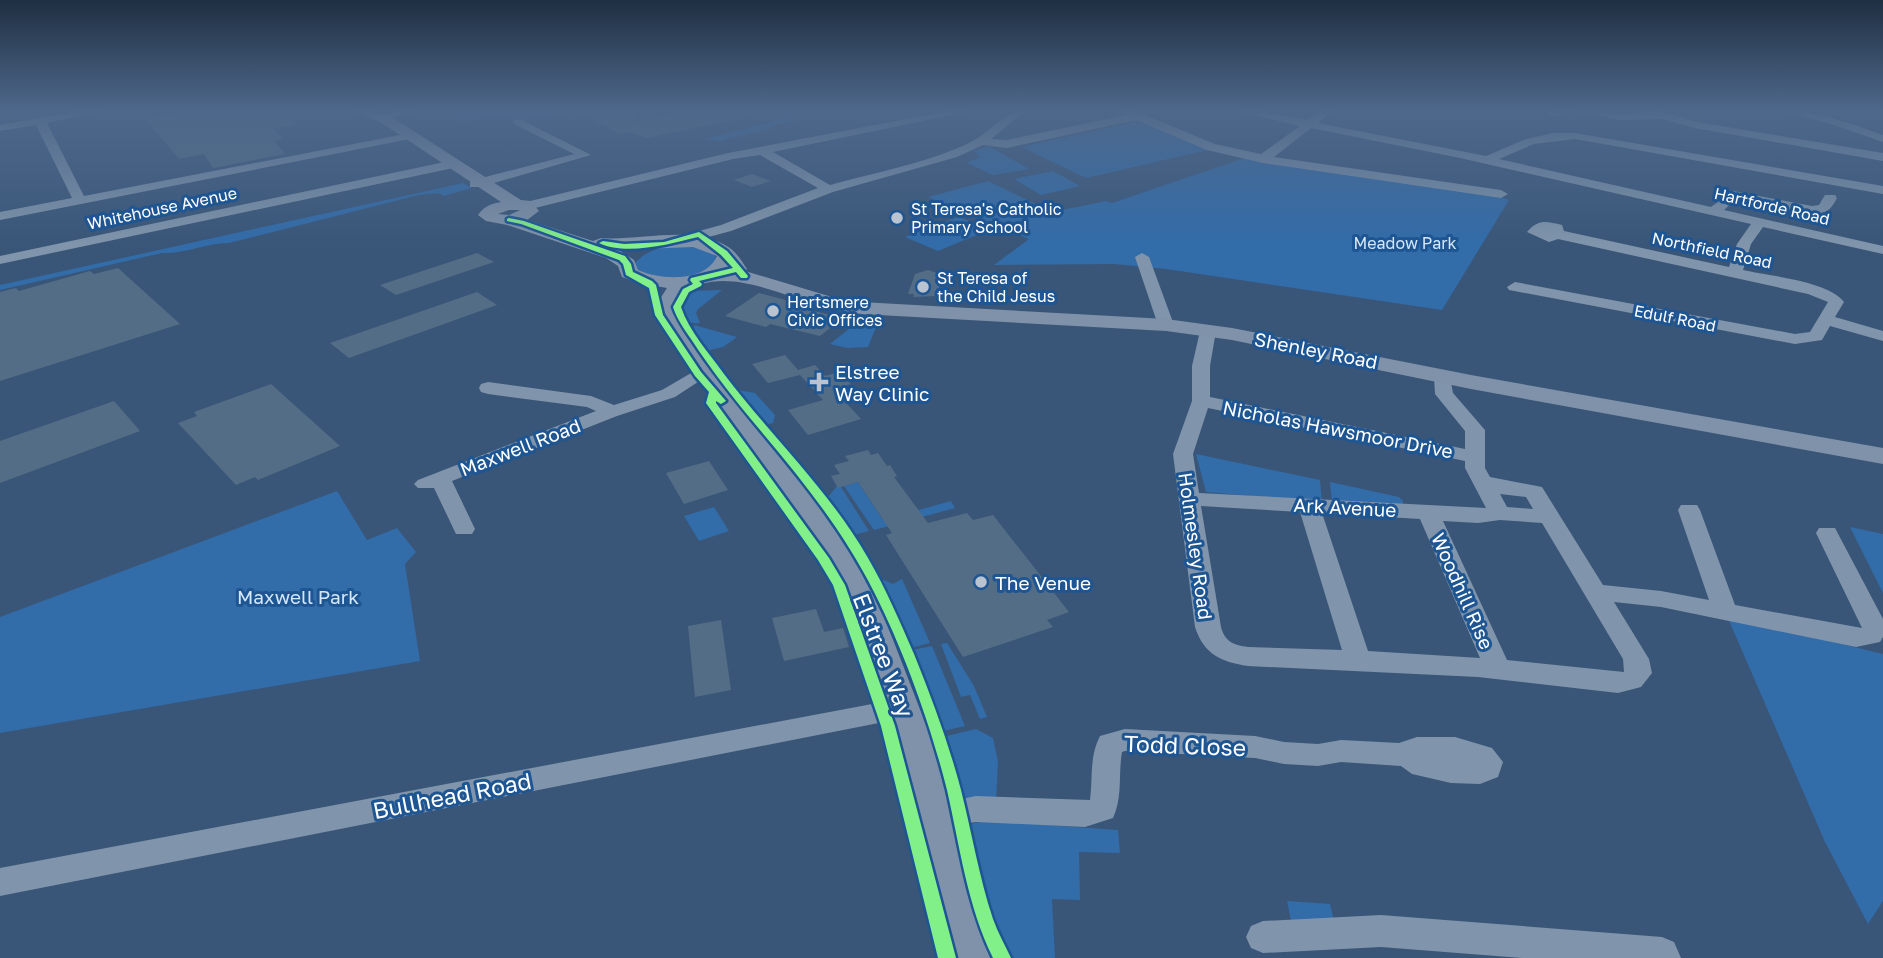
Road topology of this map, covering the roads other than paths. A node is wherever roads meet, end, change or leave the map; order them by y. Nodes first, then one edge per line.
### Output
1 (57, 156) edge
2 (311, 156) edge
3 (436, 156) edge
4 (582, 156) edge
5 (738, 156) edge
6 (770, 156) edge
7 (947, 156) edge
8 (1249, 156) edge
9 (1267, 156) edge
10 (1468, 156) edge
11 (1497, 156) edge
12 (1687, 156) edge
13 (1263, 159) junction
14 (1489, 160) junction
15 (451, 165) junction
16 (480, 183) junction
17 (828, 189) junction
18 (1883, 190) edge
19 (1501, 194) dead end
20 (1830, 198) dead end
21 (80, 201) junction
22 (1717, 209) junction
23 (1812, 210) junction
24 (520, 211) junction
25 (0, 216) edge
26 (1760, 222) junction
27 (726, 228) junction
28 (1809, 230) junction
29 (1556, 234) dead end
30 (669, 243) junction
31 (1883, 250) edge
32 (722, 252) junction
33 (0, 260) edge
34 (1147, 261) dead end
35 (627, 264) junction
36 (1735, 273) junction
37 (746, 277) junction
38 (699, 278) junction
39 (649, 282) junction
40 (1515, 287) dead end
41 (1827, 320) junction
42 (1166, 325) junction
43 (1208, 331) junction
44 (1883, 336) edge
45 (1443, 376) junction
46 (712, 386) junction
47 (488, 388) dead end
48 (1201, 401) junction
49 (612, 411) junction
50 (1883, 456) edge
51 (1475, 457) junction
52 (1482, 481) junction
53 (1190, 499) junction
54 (1309, 506) junction
55 (1689, 510) dead end
56 (1428, 512) junction
57 (1500, 513) junction
58 (1549, 517) junction
59 (464, 529) dead end
60 (1827, 533) dead end
61 (1594, 592) junction
62 (1725, 612) junction
63 (1358, 661) junction
64 (1499, 671) junction
65 (904, 708) junction
66 (1408, 755) dead end
67 (939, 815) junction
68 (0, 882) edge
69 (1263, 937) dead end
70 (975, 953) edge
71 (1664, 958) edge

1 - 21 street
2 - 21 street
3 - 15 main road
4 - 16 street
5 - 24 street
6 - 17 street
7 - 17 street
8 - 13 street
9 - 13 street
10 - 14 street, Hartforde Road
11 - 14 street
12 - 18 street
13 - 19 street
14 - 22 street, Hartforde Road
15 - 16 main road
15 - 33 street, Whitehouse Avenue
16 - 24 main road
16 - 24 main road
17 - 27 street
20 - 23 street
21 - 25 street
22 - 23 street
22 - 26 street, Hartforde Road
22 - 28 street, Hartforde Road
23 - 28 street
24 - 30 main road
24 - 35 main road
26 - 28 street, Hartforde Road
26 - 36 street
27 - 30 street
27 - 32 street
28 - 31 street, Hartforde Road
29 - 36 street, Northfield Road
30 - 32 main road
30 - 35 main road
32 - 37 main road, Shenley Road
32 - 38 main road
34 - 42 street
35 - 39 main road
36 - 41 street, Northfield Road
37 - 38 main road, Shenley Road
37 - 42 main road, Shenley Road
38 - 39 main road, Shenley Road
38 - 46 main road, Elstree Way
39 - 46 main road, Elstree Way
40 - 41 street, Edulf Road
41 - 44 street
42 - 43 main road, Shenley Road
43 - 45 main road, Shenley Road
43 - 48 street, Holmesley Road
45 - 50 main road, Shenley Road
45 - 51 street
46 - 49 street, Maxwell Road
46 - 65 main road, Elstree Way
47 - 49 street, Maxwell Road
48 - 51 street, Nicholas Hawsmoor Drive
48 - 53 street, Holmesley Road
49 - 59 street, Maxwell Road
51 - 52 street
52 - 57 street
52 - 58 street
53 - 54 street, Ark Avenue
53 - 63 street, Holmesley Road
54 - 56 street, Ark Avenue
54 - 63 street
55 - 62 street
56 - 57 street, Ark Avenue
56 - 64 street, Woodhill Rise
57 - 58 street, Ark Avenue
58 - 61 street
60 - 62 street
61 - 62 street
61 - 64 street, Holmesley Road
63 - 64 street, Holmesley Road
65 - 67 main road, Elstree Way
65 - 68 street, Bullhead Road
66 - 67 street, Todd Close
67 - 70 main road, Elstree Way
69 - 71 street

